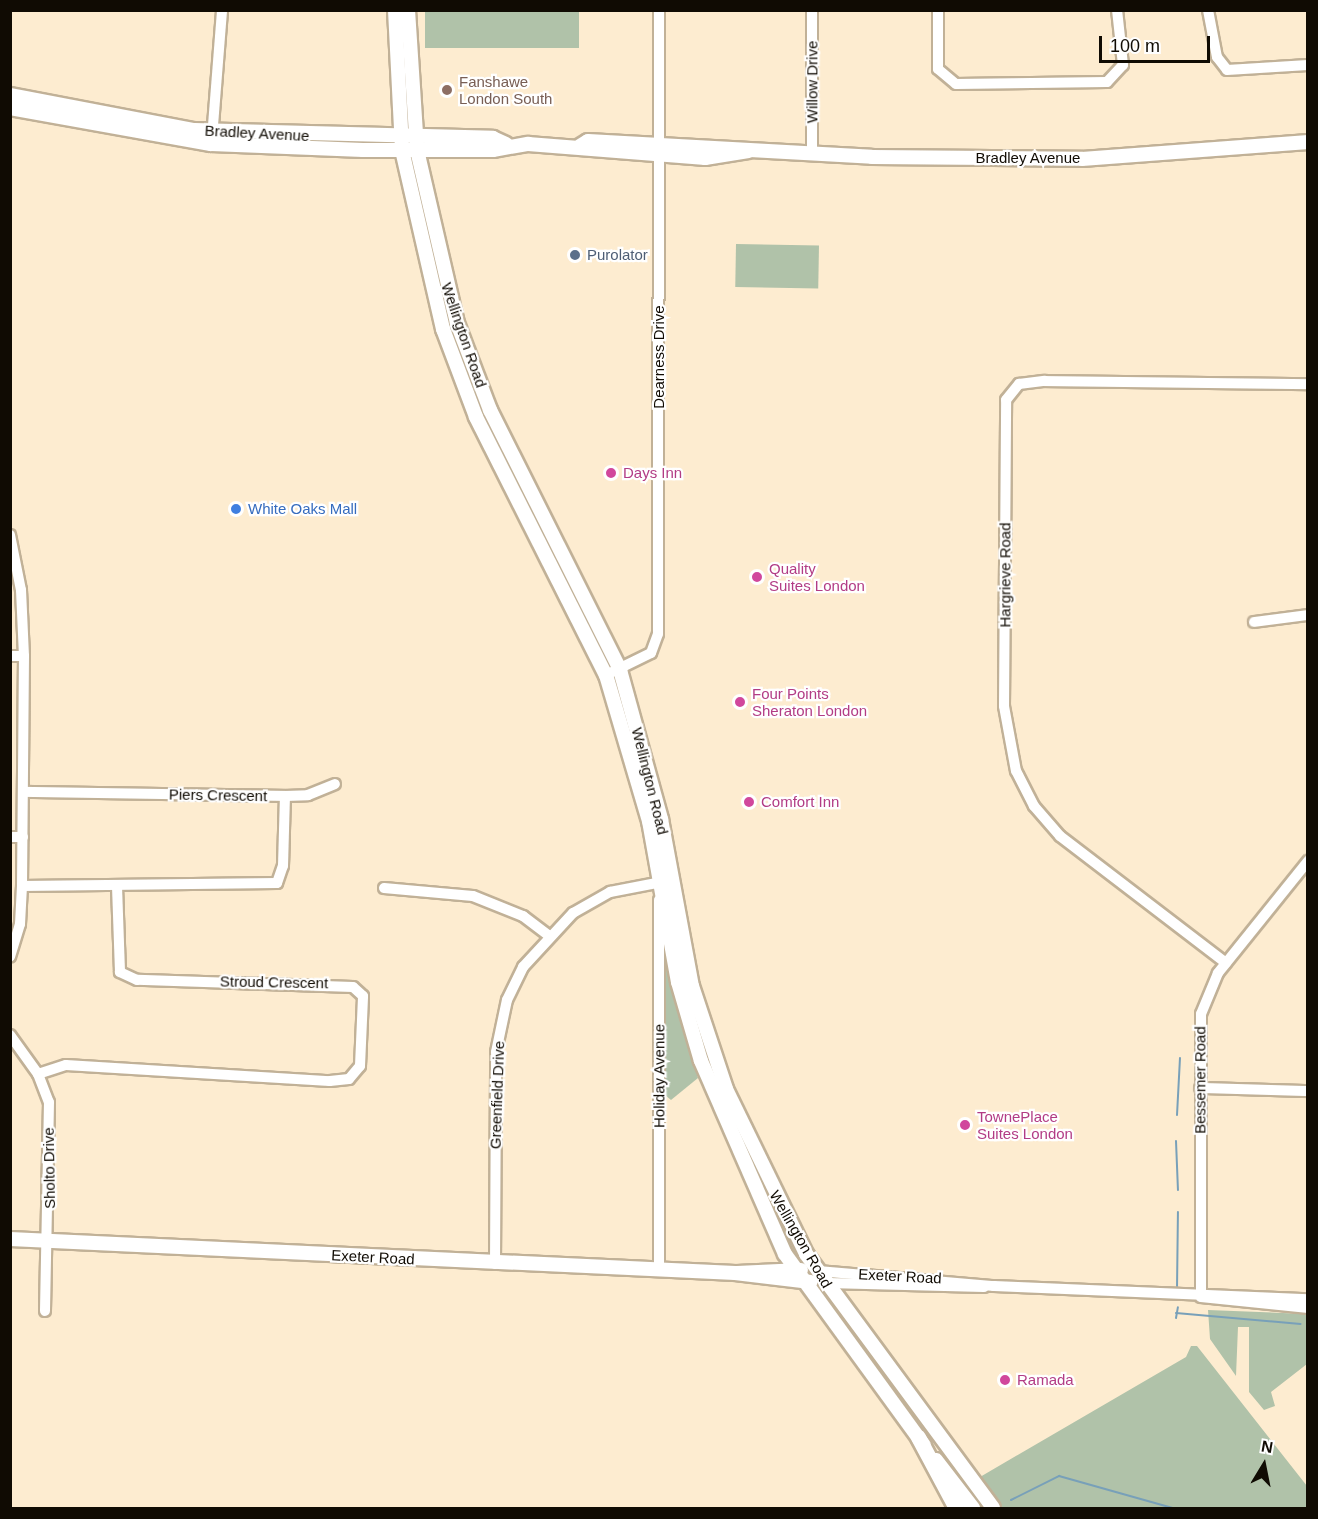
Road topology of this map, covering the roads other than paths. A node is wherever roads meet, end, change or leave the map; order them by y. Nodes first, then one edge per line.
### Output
1 (222, 10) edge
2 (394, 10) edge
3 (408, 10) edge
4 (659, 10) edge
5 (812, 10) edge
6 (938, 10) edge
7 (1117, 10) edge
8 (1208, 10) edge
9 (1308, 65) edge
10 (10, 95) edge
11 (10, 108) edge
12 (212, 138) junction
13 (1308, 142) edge
14 (401, 143) junction
15 (416, 143) junction
16 (659, 150) junction
17 (812, 153) junction
18 (1308, 384) edge
19 (487, 404) junction
20 (474, 410) junction
21 (10, 535) edge
22 (12, 553) edge
23 (1308, 615) edge
24 (1254, 622) dead end
25 (10, 656) edge
26 (24, 656) junction
27 (620, 670) junction
28 (606, 675) junction
29 (10, 746) edge
30 (22, 746) junction
31 (335, 784) dead end
32 (23, 792) junction
33 (285, 796) junction
34 (10, 837) edge
35 (23, 837) junction
36 (1308, 861) edge
37 (666, 881) junction
38 (22, 886) junction
39 (117, 887) junction
40 (384, 888) dead end
41 (548, 935) junction
42 (11, 952) edge
43 (1226, 963) junction
44 (10, 1035) edge
45 (38, 1074) junction
46 (1200, 1088) junction
47 (1308, 1091) edge
48 (753, 1187) junction
49 (10, 1239) edge
50 (49, 1241) junction
51 (495, 1264) junction
52 (796, 1270) junction
53 (659, 1271) junction
54 (735, 1273) junction
55 (812, 1275) junction
56 (827, 1283) junction
57 (994, 1286) junction
58 (1201, 1297) junction
59 (1308, 1299) edge
60 (1308, 1308) edge
61 (45, 1311) dead end
62 (918, 1437) junction
63 (956, 1509) edge
64 (973, 1509) edge
65 (993, 1509) edge

1 - 12 street
2 - 14 main road, Wellington Road
3 - 15 main road, Wellington Road
4 - 16 street, Dearness Drive
5 - 17 street, Willow Drive
6 - 7 street
8 - 9 street
10 - 12 main road, Bradley Avenue
11 - 12 main road, Bradley Avenue
12 - 14 main road, Bradley Avenue
13 - 17 main road, Bradley Avenue
14 - 15 main road, Bradley Avenue
14 - 20 main road, Wellington Road
15 - 16 main road, Bradley Avenue
15 - 19 main road, Wellington Road
16 - 17 main road, Bradley Avenue
16 - 27 street, Dearness Drive
18 - 43 street, Hargrieve Road
19 - 20 main road
19 - 27 main road, Wellington Road
20 - 28 main road, Wellington Road
21 - 22 street
22 - 26 street
23 - 24 street
25 - 26 street
26 - 30 street
27 - 28 street, Dearness Drive
27 - 37 main road, Wellington Road
28 - 37 main road, Wellington Road
29 - 30 street
30 - 32 street
31 - 33 street
32 - 33 street, Piers Crescent
32 - 35 street
33 - 39 street, Piers Crescent
34 - 35 street
35 - 38 street
36 - 43 street, Bessemer Road
37 - 41 street, Greenfield Drive
37 - 48 main road, Wellington Road
37 - 53 street, Holiday Avenue
37 - 55 main road, Wellington Road
38 - 39 street, Piers Crescent
38 - 42 street
39 - 45 street, Stroud Crescent
40 - 41 street
41 - 51 street, Greenfield Drive
43 - 46 street, Bessemer Road
44 - 45 street, Sholto Drive
45 - 50 street, Sholto Drive
46 - 47 street
46 - 58 street, Bessemer Road
48 - 52 main road, Wellington Road
48 - 55 main road
49 - 50 main road, Exeter Road
50 - 51 main road, Exeter Road
50 - 61 street, Sholto Drive
51 - 53 main road, Exeter Road
52 - 54 main road, Exeter Road
52 - 55 main road, Wellington Road
53 - 54 main road, Exeter Road
54 - 55 main road, Exeter Road
55 - 56 main road, Exeter Road
55 - 57 street, Exeter Road
55 - 62 main road, Wellington Road
56 - 57 street, Exeter Road
56 - 65 main road, Wellington Road
57 - 58 street, Exeter Road
58 - 59 street, Exeter Road
58 - 60 street, Exeter Road
62 - 63 highway
62 - 64 main road, Wellington Road

